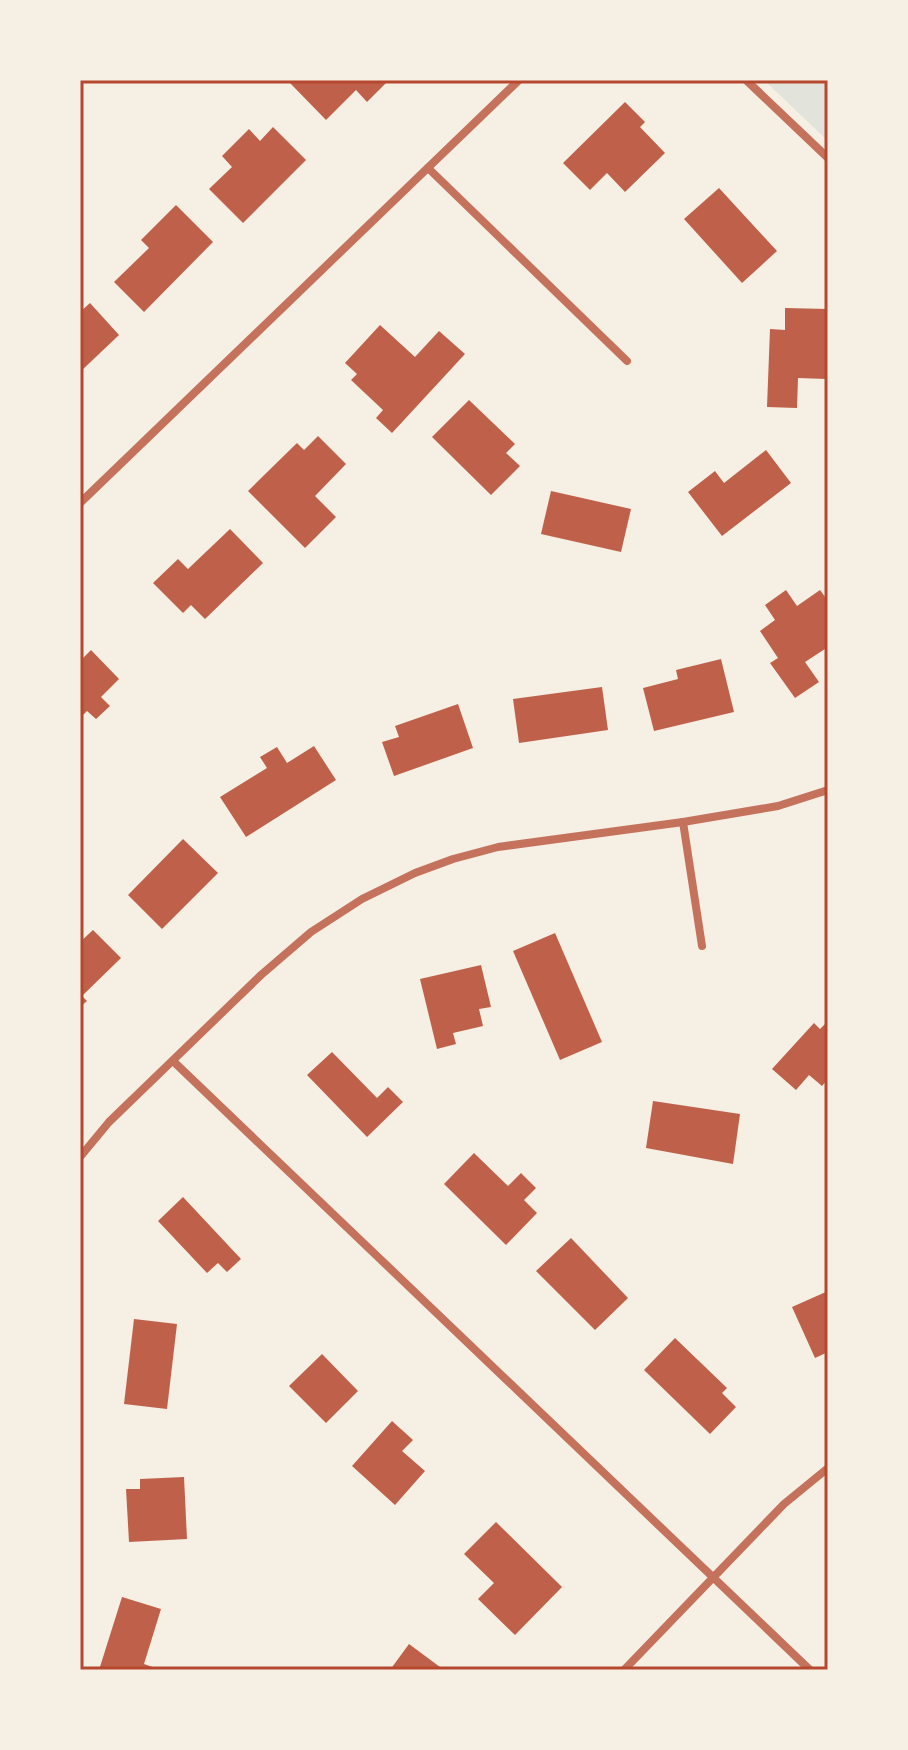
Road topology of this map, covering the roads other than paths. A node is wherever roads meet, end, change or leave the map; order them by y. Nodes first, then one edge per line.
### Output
1 (519, 80) edge
2 (746, 80) edge
3 (828, 158) edge
4 (428, 168) junction
5 (627, 361) dead end
6 (80, 503) edge
7 (828, 790) edge
8 (683, 822) junction
9 (702, 946) dead end
10 (173, 1061) junction
11 (80, 1157) edge
12 (828, 1468) edge
13 (712, 1577) junction
14 (624, 1670) edge
15 (810, 1670) edge

1 - 4 street
2 - 3 street
4 - 5 street
4 - 6 street
7 - 8 street
8 - 9 street
8 - 10 street
10 - 11 street
10 - 13 street
12 - 13 street
13 - 14 street
13 - 15 street

